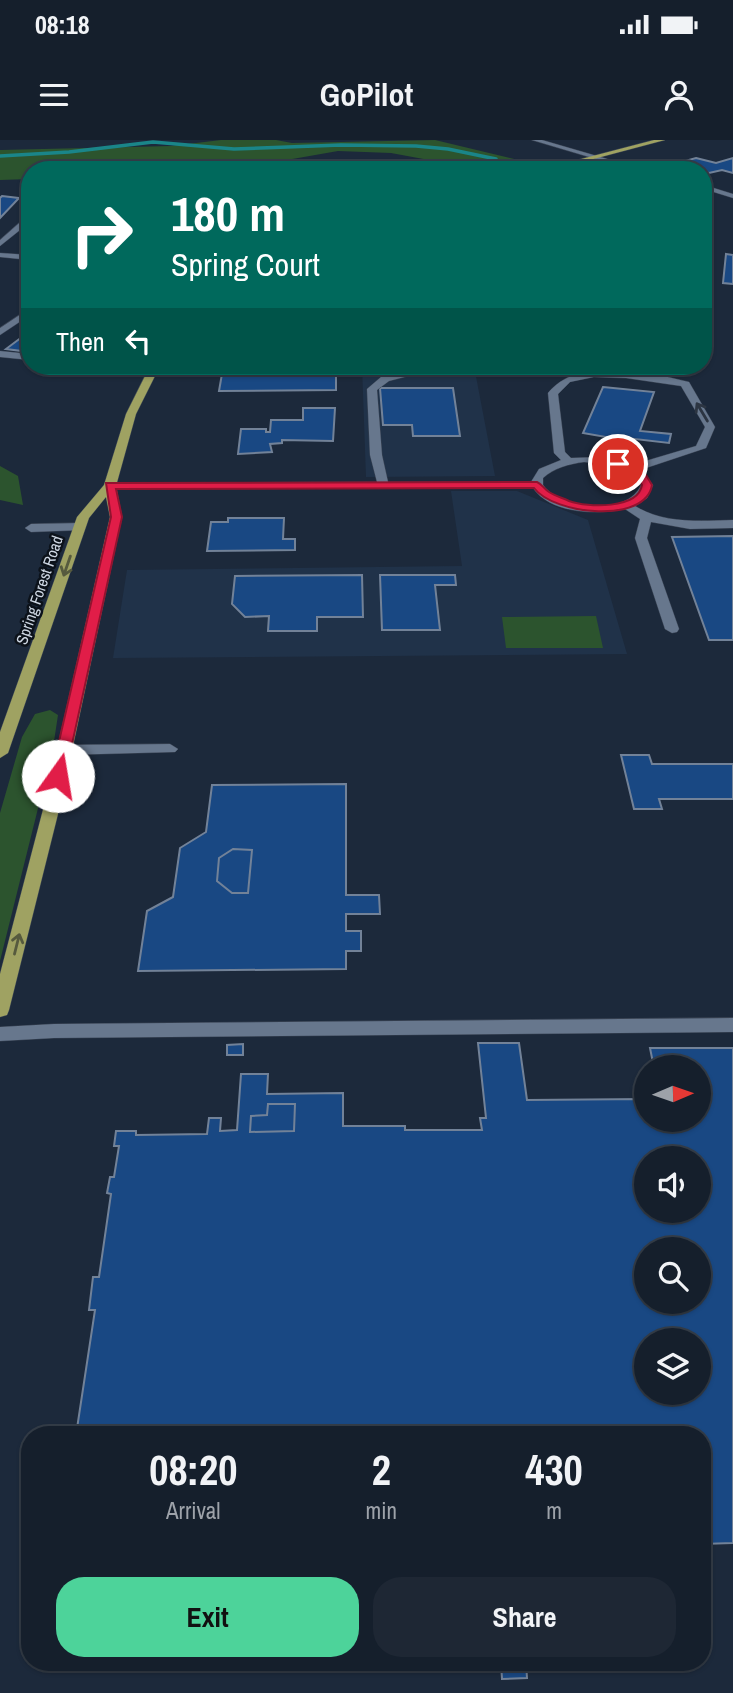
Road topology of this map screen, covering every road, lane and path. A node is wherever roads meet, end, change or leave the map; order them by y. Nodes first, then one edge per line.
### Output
1 (535, 140) edge
2 (662, 140) edge
3 (595, 156) junction
4 (576, 161) edge
5 (612, 161) edge
6 (712, 189) edge
7 (733, 196) edge
8 (21, 226) edge
9 (0, 244) edge
10 (0, 255) edge
11 (21, 257) edge
12 (21, 317) edge
13 (0, 332) edge
14 (0, 354) edge
15 (21, 356) edge
16 (150, 375) edge
17 (401, 375) edge
18 (593, 375) edge
19 (615, 375) edge
20 (564, 457) junction
21 (632, 469) junction
22 (383, 485) junction
23 (537, 485) junction
24 (110, 486) junction
25 (626, 505) junction
26 (646, 517) junction
27 (733, 524) edge
28 (79, 527) junction
29 (31, 528) dead end
30 (672, 629) dead end
31 (170, 749) dead end
32 (64, 750) junction
33 (0, 753) edge
34 (0, 1010) edge
35 (733, 1025) edge
36 (0, 1034) edge

1 - 3 street
2 - 3 main road
3 - 4 main road
3 - 5 street
6 - 7 street
8 - 9 street
10 - 11 street
12 - 13 street
14 - 15 street
16 - 24 main road, Spring Forest Road
17 - 22 street
18 -> 20 street
21 -> 19 street
20 - 21 street
20 - 23 street
21 - 25 street
22 - 23 street
22 - 24 street
23 - 25 street
24 - 28 main road, Spring Forest Road
24 - 32 main road, Spring Forest Road
25 - 26 street
26 - 27 street
26 - 30 street
28 - 29 street
28 -> 33 main road, Spring Forest Road
31 - 32 street
34 -> 32 main road, Spring Forest Road
35 - 36 street

